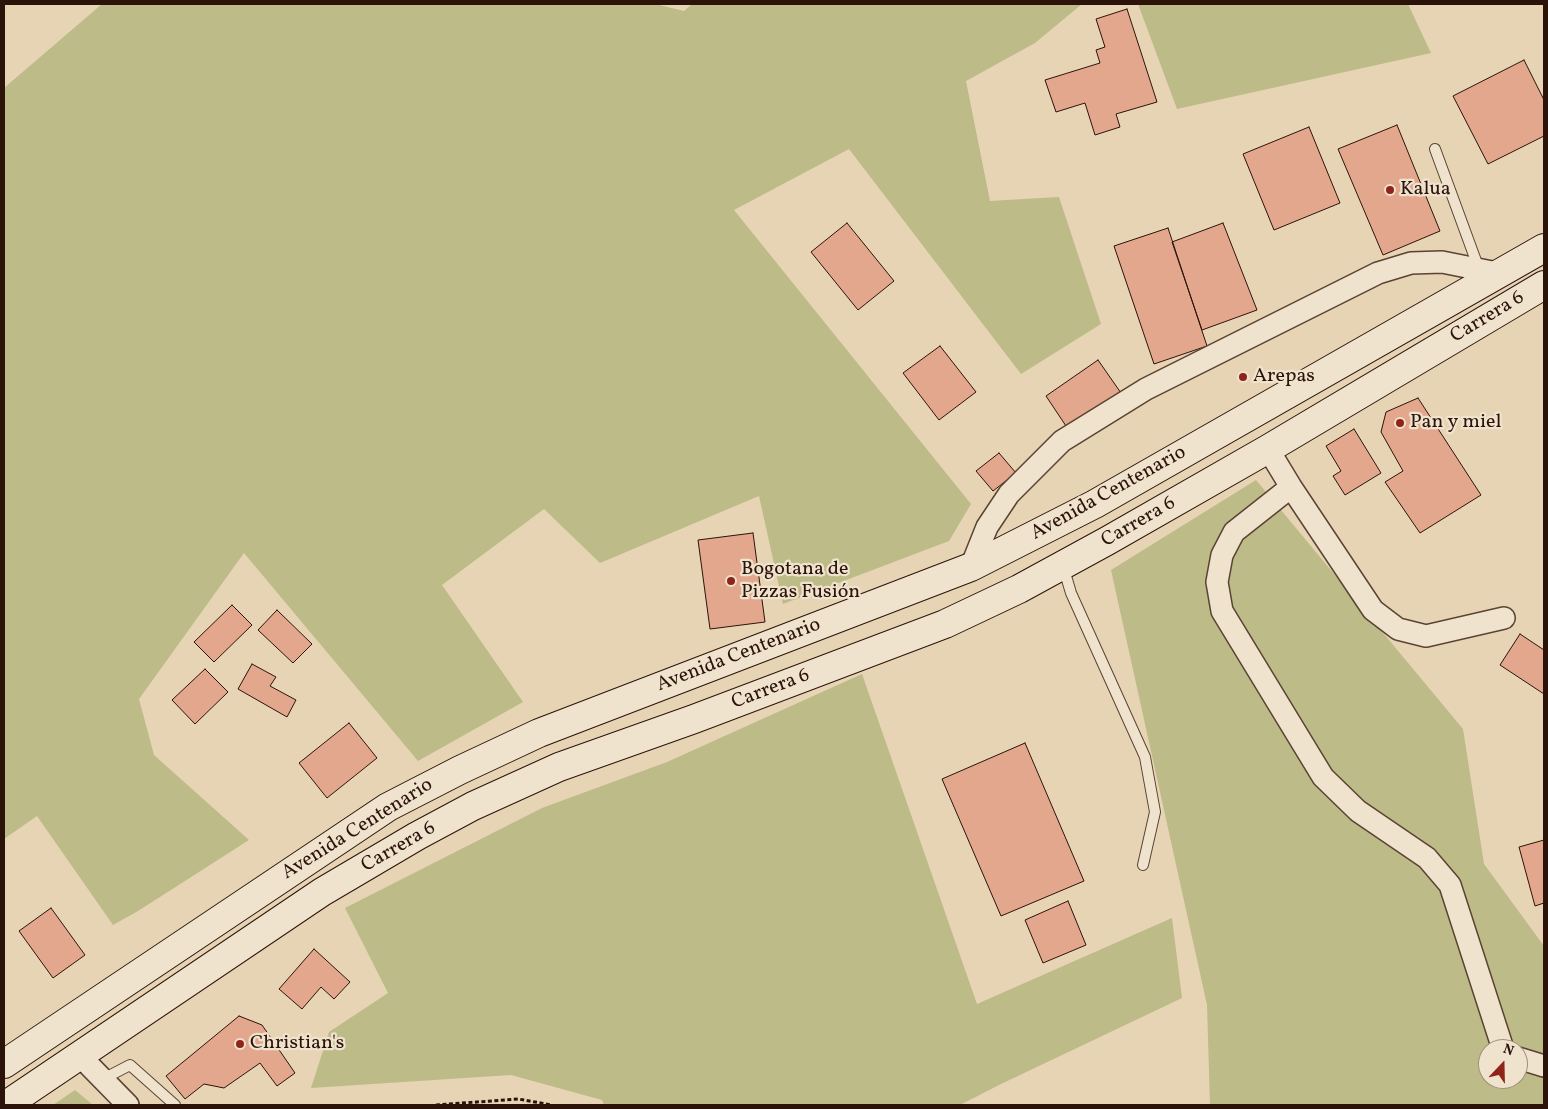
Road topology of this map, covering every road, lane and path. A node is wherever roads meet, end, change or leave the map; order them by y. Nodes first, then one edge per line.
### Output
1 (1435, 149) dead end
2 (1544, 248) edge
3 (1490, 272) junction
4 (1544, 285) edge
5 (1268, 449) junction
6 (1291, 487) junction
7 (1063, 565) junction
8 (971, 567) junction
9 (1504, 618) dead end
10 (1143, 865) dead end
11 (1500, 1039) edge
12 (79, 1055) junction
13 (1528, 1061) edge
14 (4, 1064) edge
15 (1544, 1066) edge
16 (103, 1079) junction
17 (6, 1105) edge
18 (128, 1105) edge
19 (175, 1105) edge
20 (436, 1105) edge
21 (552, 1105) edge

1 - 3 lane
2 - 3 main road, Avenida Centenario
3 - 8 main road, Avenida Centenario
3 - 8 street
4 - 5 main road, Carrera 6
5 - 6 street
5 - 7 main road, Carrera 6
6 - 9 street
6 - 11 street
7 - 10 lane
7 - 12 main road, Carrera 6
8 - 14 main road, Avenida Centenario
12 - 16 street
12 - 17 main road, Carrera 6
13 - 15 street
16 - 18 street
16 - 19 lane
20 - 21 path

